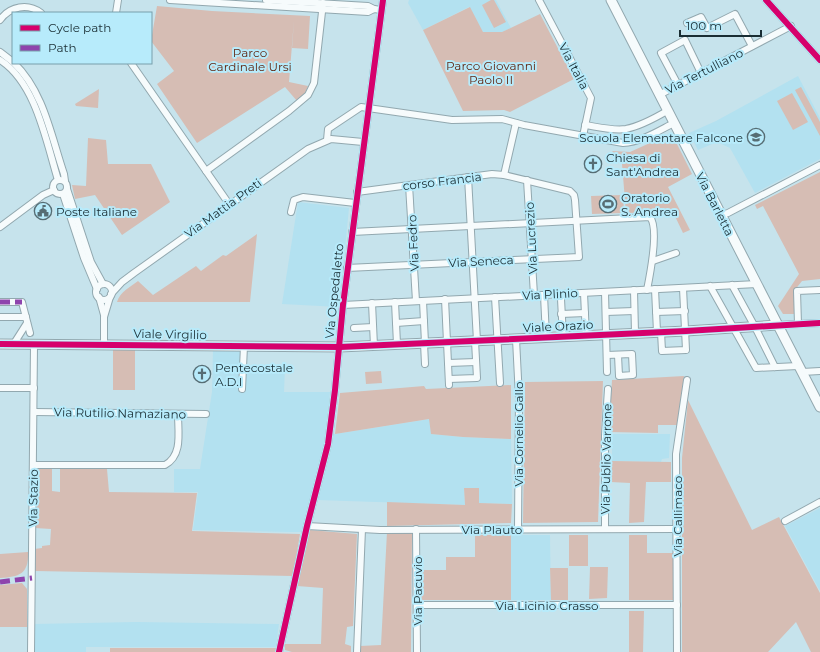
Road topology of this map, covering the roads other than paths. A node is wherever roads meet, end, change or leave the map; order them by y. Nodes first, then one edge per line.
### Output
1 (118, 0) edge
2 (170, 0) edge
3 (266, 0) edge
4 (383, 0) edge
5 (539, 0) edge
6 (611, 0) edge
7 (766, 0) edge
8 (224, 2) edge
9 (323, 6) junction
10 (381, 10) junction
11 (40, 12) edge
12 (116, 12) edge
13 (0, 20) edge
14 (687, 24) dead end
15 (791, 26) junction
16 (752, 46) junction
17 (0, 52) edge
18 (10, 55) edge
19 (1, 60) edge
20 (820, 60) edge
21 (16, 64) edge
22 (132, 64) edge
23 (701, 73) junction
24 (678, 85) junction
25 (659, 95) junction
26 (369, 108) junction
27 (668, 111) junction
28 (516, 123) junction
29 (674, 123) junction
30 (585, 125) junction
31 (583, 136) junction
32 (327, 140) junction
33 (364, 142) junction
34 (820, 165) edge
35 (206, 171) junction
36 (504, 175) junction
37 (468, 177) junction
38 (527, 180) junction
39 (62, 181) junction
40 (409, 185) junction
41 (54, 190) junction
42 (65, 191) junction
43 (357, 192) junction
44 (356, 203) junction
45 (230, 204) junction
46 (291, 212) dead end
47 (721, 215) junction
48 (576, 221) junction
49 (530, 223) junction
50 (471, 226) junction
51 (0, 227) edge
52 (412, 229) junction
53 (352, 232) junction
54 (676, 253) dead end
55 (532, 259) junction
56 (652, 261) junction
57 (473, 262) junction
58 (414, 265) junction
59 (347, 268) junction
60 (122, 282) junction
61 (757, 284) junction
62 (105, 285) junction
63 (732, 285) junction
64 (710, 286) junction
65 (97, 288) junction
66 (683, 288) junction
67 (655, 289) junction
68 (634, 290) junction
69 (647, 290) junction
70 (820, 290) edge
71 (605, 292) junction
72 (584, 293) junction
73 (534, 295) junction
74 (544, 295) junction
75 (110, 296) junction
76 (98, 297) junction
77 (495, 297) junction
78 (475, 298) junction
79 (445, 299) junction
80 (560, 299) dead end
81 (419, 301) junction
82 (0, 302) edge
83 (395, 302) junction
84 (372, 303) junction
85 (342, 305) junction
86 (634, 311) junction
87 (685, 311) junction
88 (606, 312) junction
89 (656, 312) junction
90 (585, 313) junction
91 (561, 314) junction
92 (0, 317) edge
93 (104, 317) junction
94 (26, 320) junction
95 (424, 321) junction
96 (396, 323) junction
97 (820, 323) edge
98 (798, 324) junction
99 (778, 325) junction
100 (755, 327) junction
101 (354, 328) dead end
102 (373, 328) junction
103 (734, 329) junction
104 (686, 331) junction
105 (659, 332) junction
106 (30, 333) dead end
107 (635, 333) junction
108 (606, 335) junction
109 (586, 336) junction
110 (563, 337) junction
111 (546, 338) junction
112 (516, 339) junction
113 (497, 340) junction
114 (476, 341) junction
115 (447, 342) junction
116 (424, 343) junction
117 (0, 344) edge
118 (397, 344) junction
119 (13, 345) junction
120 (34, 345) junction
121 (104, 345) junction
122 (244, 346) junction
123 (374, 346) junction
124 (340, 347) junction
125 (607, 355) junction
126 (618, 355) dead end
127 (476, 362) junction
128 (448, 363) junction
129 (425, 364) dead end
130 (776, 367) junction
131 (800, 369) junction
132 (820, 371) edge
133 (607, 372) dead end
134 (687, 380) dead end
135 (500, 383) dead end
136 (0, 388) edge
137 (34, 388) junction
138 (242, 389) dead end
139 (608, 389) dead end
140 (820, 407) edge
141 (34, 412) junction
142 (178, 414) junction
143 (206, 414) dead end
144 (33, 465) junction
145 (820, 502) edge
146 (785, 521) dead end
147 (307, 526) junction
148 (362, 529) junction
149 (416, 529) junction
150 (518, 529) junction
151 (605, 529) junction
152 (677, 529) junction
153 (417, 605) junction
154 (677, 605) junction
155 (32, 652) edge
156 (280, 652) edge
157 (357, 652) edge
158 (417, 652) edge
159 (677, 652) edge

1 - 12 street
2 - 8 street
3 - 9 street
4 - 10 street, Via Ospedaletto
5 - 30 street, Via Italia
6 - 25 street, Via Barletta
7 - 15 street
8 - 9 street
9 - 10 street
9 - 35 street
10 - 26 street, Via Ospedaletto
11 - 13 street
14 - 16 street
15 - 16 street, Via Tertulliano
15 - 20 street
16 - 23 street, Via Tertulliano
17 - 18 street
18 - 19 street
19 - 39 street
21 - 39 street
22 - 35 street
23 - 24 street, Via Tertulliano
23 - 24 street
24 - 25 street, Via Tertulliano
25 - 27 street, Via Barletta
26 - 28 street
26 - 32 street
26 - 33 street, Via Ospedaletto
27 - 29 street, Via Barletta
27 - 30 street
28 - 31 street
28 - 36 street
29 - 31 street
29 - 47 street, Via Barletta
30 - 31 street, Via Italia
32 - 33 street, Via Mattia Preti
32 - 45 street, Via Mattia Preti
33 - 43 street, Via Ospedaletto
34 - 47 street
35 - 45 street
36 - 37 street, corso Francia
36 - 38 street, corso Francia
37 - 40 street, corso Francia
37 - 50 street
38 - 48 street, corso Francia
38 - 49 street, Via Lucrezio
39 - 41 street
39 - 42 street
40 - 43 street, corso Francia
40 - 52 street, Via Fedro
41 - 42 street
41 - 51 street
42 - 62 street
42 - 65 street
43 - 44 street, Via Ospedaletto
44 - 46 street
44 - 53 street, Via Ospedaletto
45 - 60 street, Via Mattia Preti
47 - 61 street, Via Barletta
48 - 49 street
48 - 55 street, Via Seneca
48 - 56 street
49 - 50 street
49 - 55 street, Via Lucrezio
50 - 52 street
50 - 57 street
52 - 53 street
52 - 58 street, Via Fedro
53 - 59 street, Via Ospedaletto
54 - 56 street
55 - 57 street, Via Seneca
55 - 73 street, Via Lucrezio
56 - 69 street
57 - 58 street, Via Seneca
57 - 78 street
58 - 59 street, Via Seneca
58 - 81 street, Via Fedro
59 - 85 street, Via Ospedaletto
60 - 62 street, Via Mattia Preti
60 - 75 street, Via Mattia Preti
61 - 63 street, Via Plinio
61 - 99 street, Via Barletta
62 - 65 street
62 - 75 street
63 - 64 street, Via Plinio
63 - 100 street
64 - 66 street, Via Plinio
64 - 103 street
65 - 76 street
66 - 67 street, Via Plinio
66 - 87 street
67 - 69 street, Via Plinio
67 - 89 street
68 - 69 street, Via Plinio
68 - 71 street, Via Plinio
68 - 86 street
70 - 98 street
71 - 72 street, Via Plinio
71 - 88 street
72 - 74 street, Via Plinio
72 - 90 street
73 - 74 street, Via Plinio
73 - 77 street, Via Plinio
74 - 111 street
75 - 76 street
75 - 93 street
76 - 93 street
77 - 78 street, Via Plinio
77 - 113 street
78 - 79 street, Via Plinio
78 - 114 street
79 - 81 street, Via Plinio
79 - 115 street
80 - 91 street
81 - 83 street, Via Plinio
81 - 95 street, Via Fedro
82 - 94 street
83 - 84 street, Via Plinio
83 - 96 street
84 - 85 street, Via Plinio
84 - 102 street
85 - 124 street, Via Ospedaletto
86 - 88 street
86 - 107 street
87 - 89 street
87 - 104 street
88 - 108 street
89 - 105 street
90 - 91 street
90 - 109 street
91 - 110 street
92 - 94 street
93 - 121 street
94 - 106 street
94 - 119 street
95 - 96 street
95 - 116 street, Via Fedro
96 - 118 street
97 - 98 street
98 - 99 street
99 - 100 street, Viale Orazio
99 - 131 street, Via Barletta
100 - 103 street, Viale Orazio
100 - 130 street
101 - 102 street
102 - 123 street
103 - 104 street, Viale Orazio
103 - 130 street
104 - 105 street, Viale Orazio
104 - 105 street
105 - 107 street, Viale Orazio
107 - 108 street, Viale Orazio
108 - 109 street, Viale Orazio
108 - 125 street
109 - 110 street, Viale Orazio
110 - 111 street, Viale Orazio
111 - 112 street, Viale Orazio
112 - 113 street, Viale Orazio
112 - 150 street, Via Cornelio Gallo
113 - 114 street, Viale Orazio
113 - 135 street
114 - 115 street, Viale Orazio
114 - 127 street
115 - 116 street, Viale Orazio
115 - 128 street
116 - 118 street, Viale Orazio
116 - 129 street, Via Fedro
117 - 119 street, Viale Virgilio
118 - 123 street, Viale Orazio
119 - 120 street, Viale Virgilio
120 - 121 street, Viale Virgilio
120 - 137 street, Via Stazio
121 - 122 street, Viale Virgilio
122 - 124 street, Viale Virgilio
122 - 138 street
123 - 124 street, Viale Orazio
124 - 147 street, Via Ospedaletto
125 - 126 street
125 - 133 street
127 - 128 street
127 - 128 street
130 - 131 street
131 - 132 street
131 - 140 street, Via Barletta
134 - 152 street, Via Callimaco
136 - 137 street
137 - 141 street, Via Stazio
139 - 151 street, Via Publio Varrone
141 - 142 street, Via Rutilio Namaziano
141 - 144 street, Via Stazio
142 - 143 street, Via Rutilio Namaziano
142 - 144 street
144 - 155 street, Via Stazio
145 - 146 street
147 - 148 street, Via Plauto
147 - 156 street, Via Ospedaletto
148 - 149 street, Via Plauto
148 - 157 street
149 - 150 street, Via Plauto
149 - 153 street, Via Pacuvio
150 - 151 street, Via Plauto
151 - 152 street, Via Plauto
152 - 154 street, Via Callimaco
153 - 154 street, Via Licinio Crasso
153 - 158 street, Via Pacuvio
154 - 159 street, Via Callimaco

